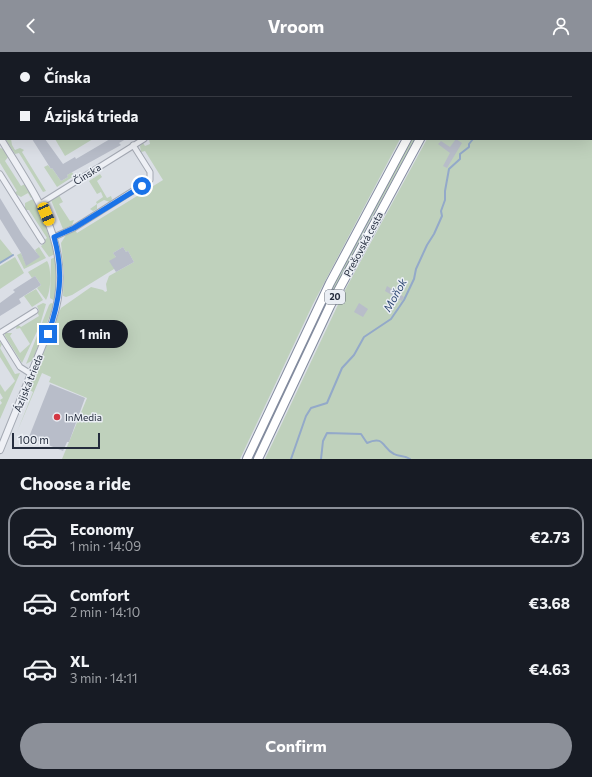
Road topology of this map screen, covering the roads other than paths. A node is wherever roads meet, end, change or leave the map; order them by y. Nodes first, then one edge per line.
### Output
1 (1, 140) edge
2 (142, 140) edge
3 (406, 140) edge
4 (419, 140) edge
5 (133, 145) junction
6 (0, 174) edge
7 (40, 204) junction
8 (54, 237) junction
9 (42, 241) dead end
10 (35, 311) dead end
11 (0, 334) edge
12 (31, 374) junction
13 (0, 450) edge
14 (246, 459) edge
15 (258, 459) edge

1 - 7 street, Ázijská trieda
2 - 5 street, Čínska
3 - 14 highway, Prešovská cesta / 20
4 - 15 highway, Prešovská cesta / 20
5 - 7 street, Čínska
5 - 8 street
6 - 9 street
7 - 8 street, Ázijská trieda
8 - 12 street, Ázijská trieda
10 - 11 street
11 - 12 street
12 - 13 street, Ázijská trieda

